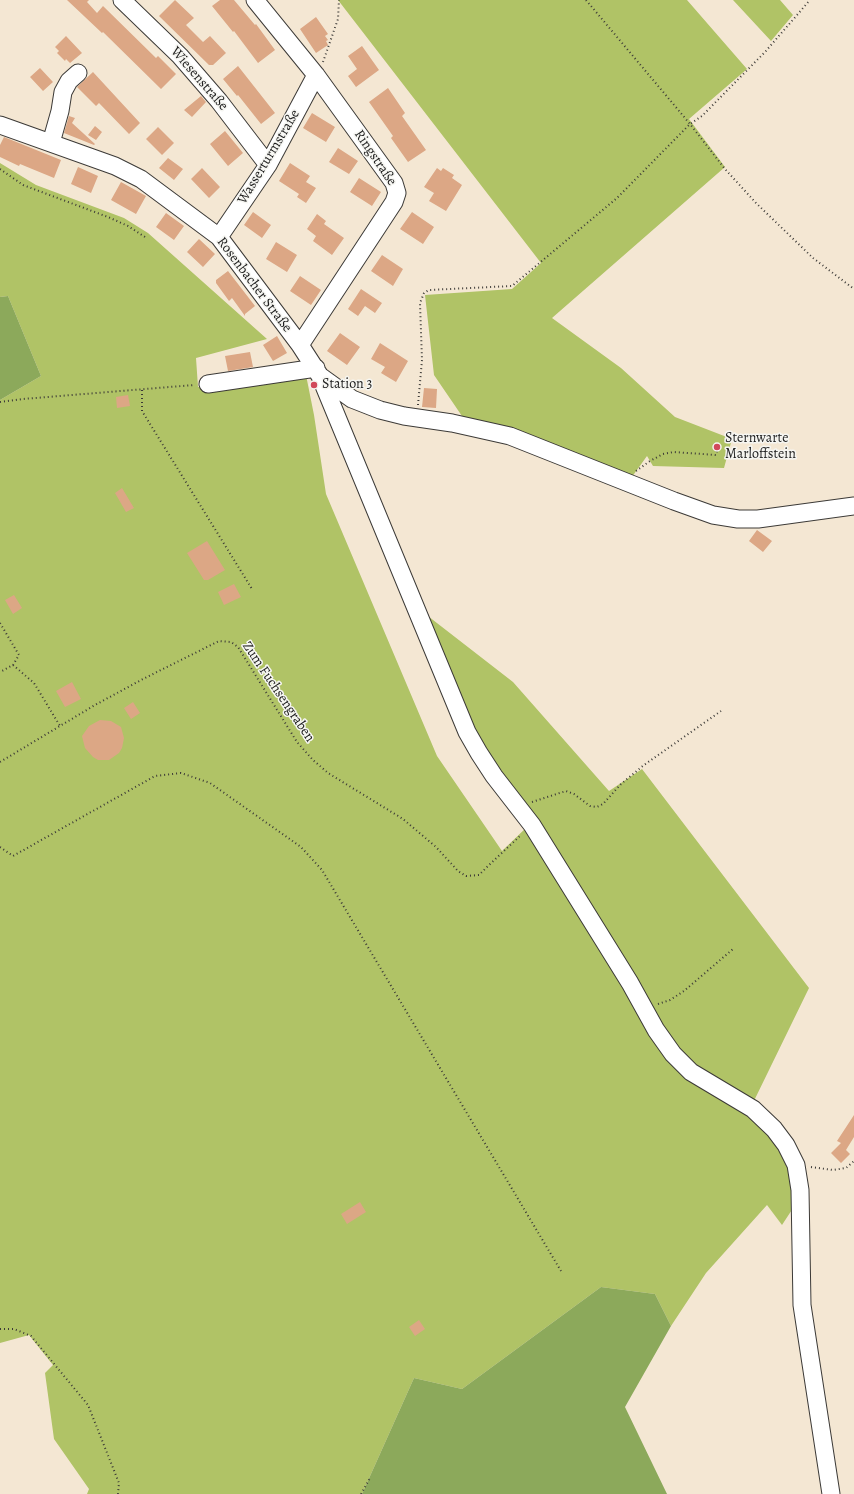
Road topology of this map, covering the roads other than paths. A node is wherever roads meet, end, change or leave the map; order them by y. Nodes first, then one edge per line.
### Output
1 (122, 0) edge
2 (255, 0) edge
3 (78, 73) dead end
4 (316, 75) junction
5 (0, 125) edge
6 (51, 143) junction
7 (268, 165) junction
8 (220, 237) junction
9 (300, 345) junction
10 (318, 372) junction
11 (208, 384) road end
12 (352, 399) junction
13 (338, 416) junction
14 (854, 506) edge
15 (831, 1494) edge

1 - 7 street, Wiesenstraße
2 - 4 street, Ringstraße
3 - 6 street
4 - 7 street, Wasserturmstraße
4 - 9 street, Ringstraße
5 - 6 street, Rosenbacher Straße
6 - 8 street, Rosenbacher Straße
7 - 8 street, Wasserturmstraße
8 - 9 street, Rosenbacher Straße
9 - 10 street, Rosenbacher Straße
10 - 11 street
10 - 12 street, Rosenbacher Straße
10 - 13 street
12 - 13 street
12 - 14 street, Rosenbacher Straße
13 - 15 street

